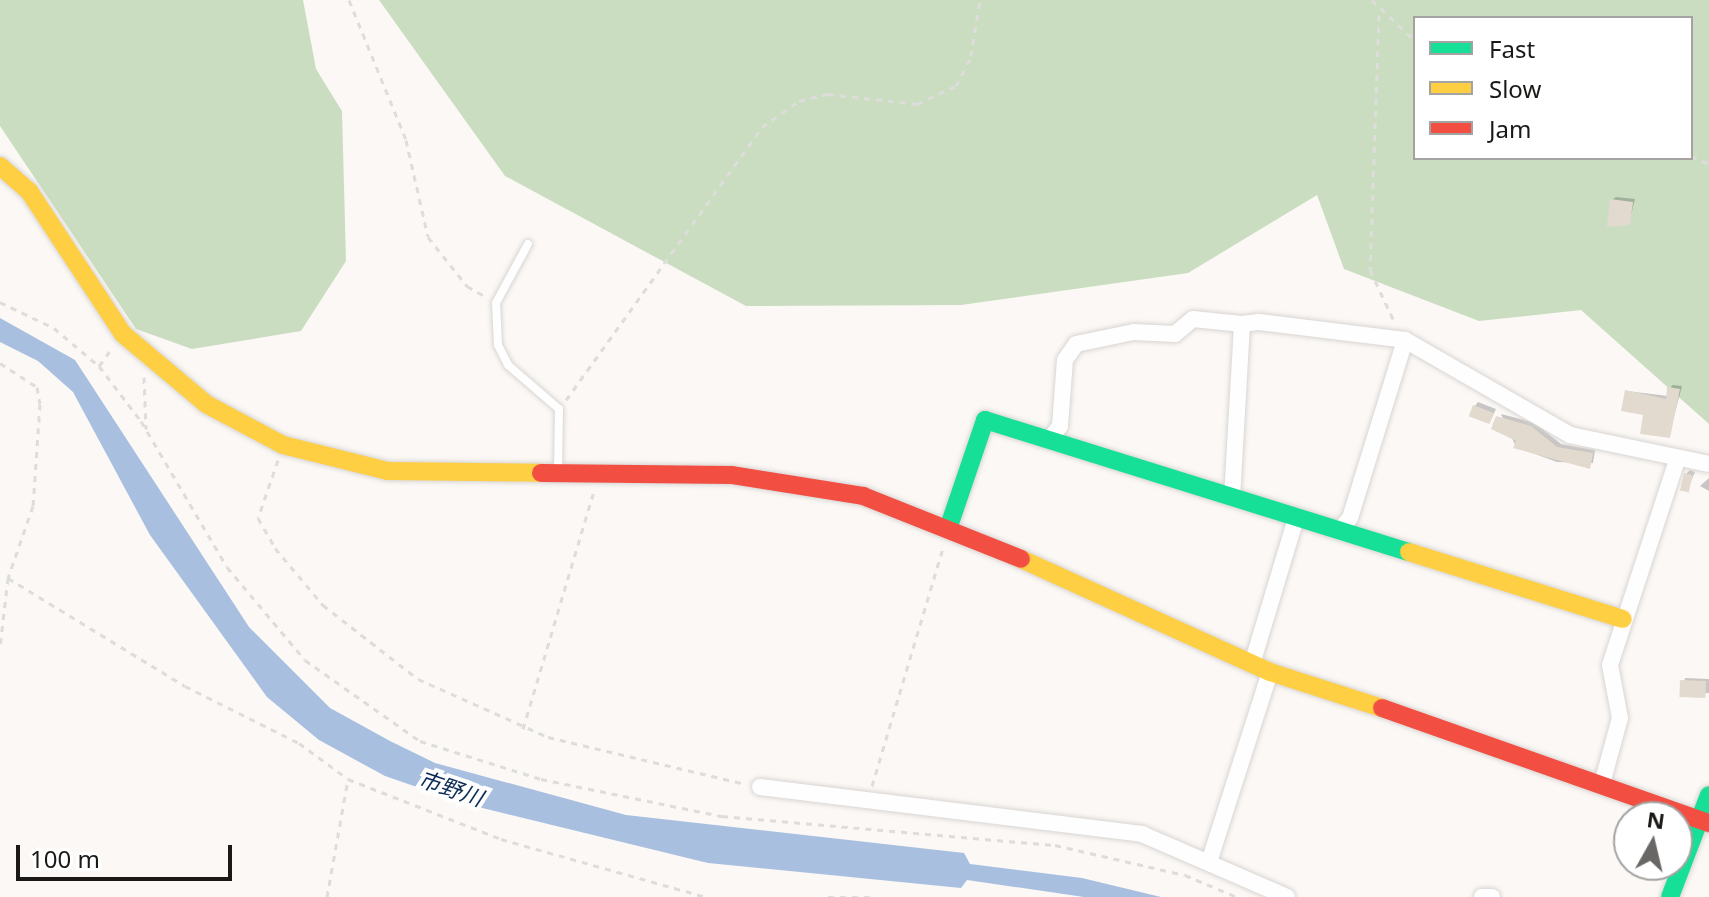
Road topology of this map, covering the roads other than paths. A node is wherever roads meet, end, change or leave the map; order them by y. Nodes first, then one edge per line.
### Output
1 (0, 166) edge
2 (528, 244) dead end
3 (1242, 324) junction
4 (1405, 340) junction
5 (1049, 440) junction
6 (1677, 460) junction
7 (1709, 464) edge
8 (558, 472) junction
9 (1232, 498) junction
10 (1296, 518) junction
11 (949, 526) junction
12 (1339, 531) junction
13 (1623, 619) junction
14 (1252, 664) junction
15 (1270, 672) junction
16 (1603, 780) junction
17 (760, 787) road end
18 (1709, 795) edge
19 (1704, 820) edge
20 (1210, 859) junction
21 (1287, 897) edge
22 (1482, 897) edge
23 (1492, 897) edge
24 (1670, 897) edge

1 - 8 street
2 - 8 lane
3 - 4 street
3 - 5 street
3 - 9 street
4 - 6 street
4 - 12 street
5 - 9 street
5 - 11 street
6 - 7 street
6 - 13 street
8 - 11 street
9 - 10 street
10 - 12 street
10 - 14 street
11 - 14 street
12 - 13 street
13 - 16 street
14 - 15 street
15 - 16 street
15 - 20 street
16 - 19 street
17 - 20 street
18 - 19 street
19 - 24 street
20 - 21 street
22 - 23 street

